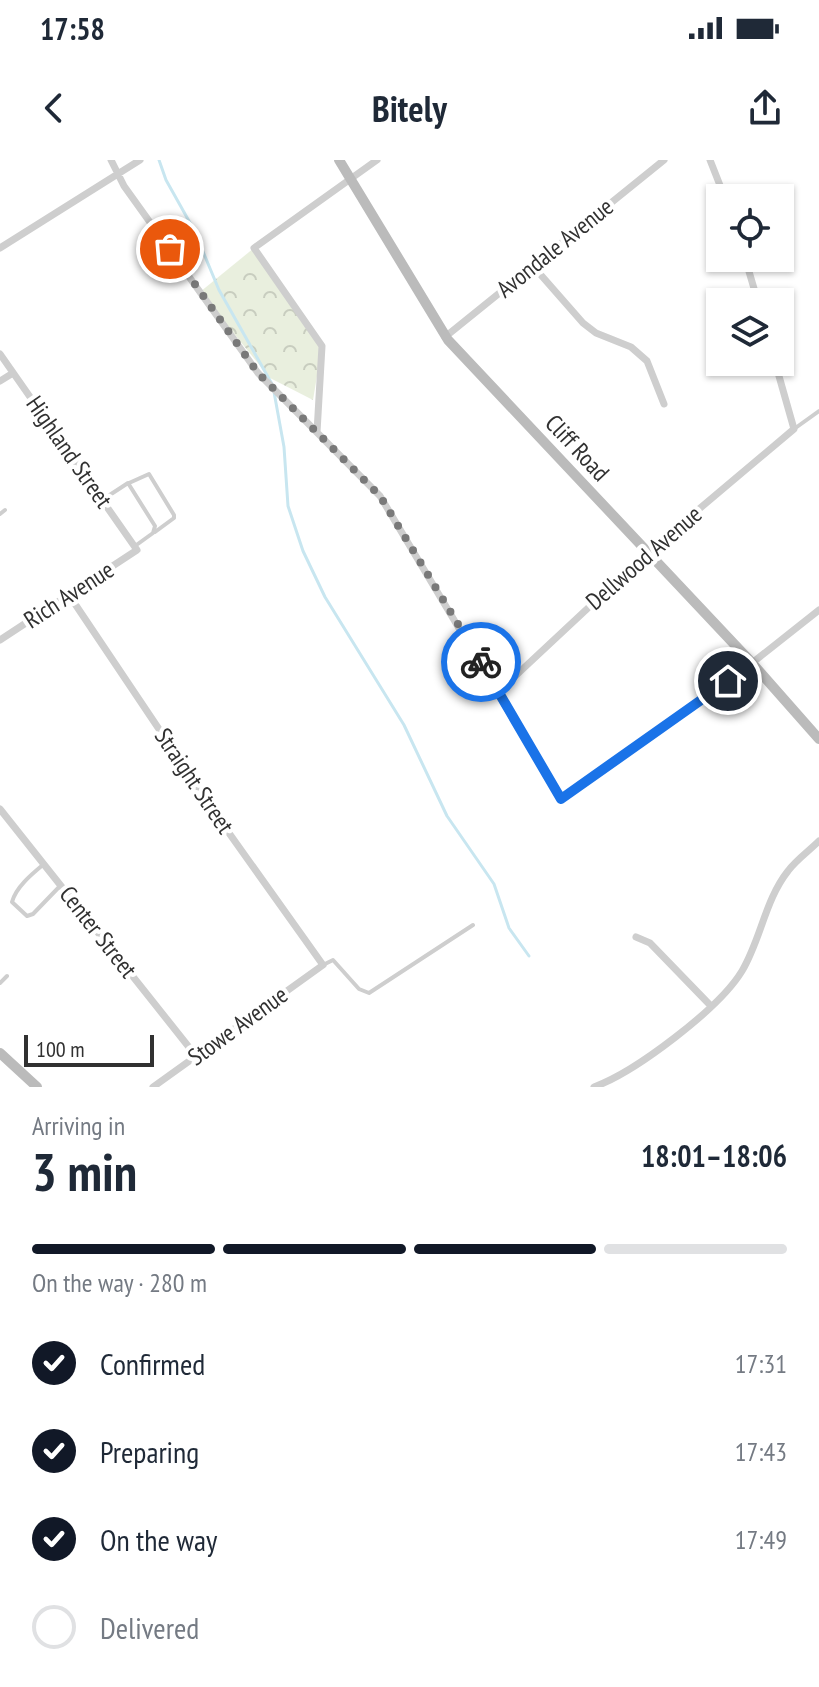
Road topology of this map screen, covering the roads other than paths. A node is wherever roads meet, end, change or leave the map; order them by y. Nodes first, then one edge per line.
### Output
1 (111, 160) edge
2 (140, 160) edge
3 (339, 160) edge
4 (377, 160) edge
5 (664, 160) edge
6 (710, 160) edge
7 (119, 173) junction
8 (351, 181) junction
9 (719, 184) edge
10 (0, 248) edge
11 (533, 266) junction
12 (445, 337) junction
13 (0, 354) edge
14 (13, 373) junction
15 (779, 376) edge
16 (0, 381) edge
17 (664, 404) dead end
18 (819, 411) edge
19 (794, 429) junction
20 (317, 432) junction
21 (128, 483) junction
22 (102, 500) junction
23 (153, 533) junction
24 (136, 548) junction
25 (648, 552) junction
26 (69, 595) junction
27 (819, 610) edge
28 (0, 640) edge
29 (752, 663) junction
30 (498, 692) junction
31 (819, 739) edge
32 (0, 809) edge
33 (819, 841) edge
34 (44, 864) junction
35 (61, 885) junction
36 (473, 925) dead end
37 (636, 937) dead end
38 (323, 965) junction
39 (7, 976) dead end
40 (0, 983) edge
41 (710, 1005) junction
42 (0, 1053) edge
43 (196, 1056) junction
44 (37, 1087) edge
45 (153, 1087) edge
46 (594, 1087) edge

1 - 7 street
2 - 7 street
3 - 8 street, Cliff Road
4 - 8 street
5 - 11 street, Avondale Avenue
6 - 9 street
7 - 10 street
7 - 20 street
8 - 12 street, Cliff Road
8 - 20 street
11 - 12 street, Avondale Avenue
11 - 17 street
12 - 25 street, Cliff Road
13 - 14 street, Highland Street
14 - 16 street
14 - 22 street, Highland Street
15 - 19 street
18 - 19 lane
19 - 25 street, Dellwood Avenue
20 - 30 street
21 - 22 lane
21 - 23 lane
21 - 23 lane
22 - 24 street, Highland Street
23 - 24 lane
24 - 26 street, Rich Avenue
25 - 29 street, Cliff Road
25 - 30 street, Dellwood Avenue
26 - 28 street, Rich Avenue
26 - 38 street, Straight Street
27 - 29 street
29 - 30 street
29 - 31 street, Cliff Road
32 - 34 street, Center Street
33 - 41 street
34 - 35 street, Center Street
34 - 35 lane
35 - 43 street, Center Street
36 - 38 lane
37 - 41 street
38 - 43 street, Stowe Avenue
39 - 40 lane
41 - 46 street
42 - 44 street
43 - 45 street, Stowe Avenue

